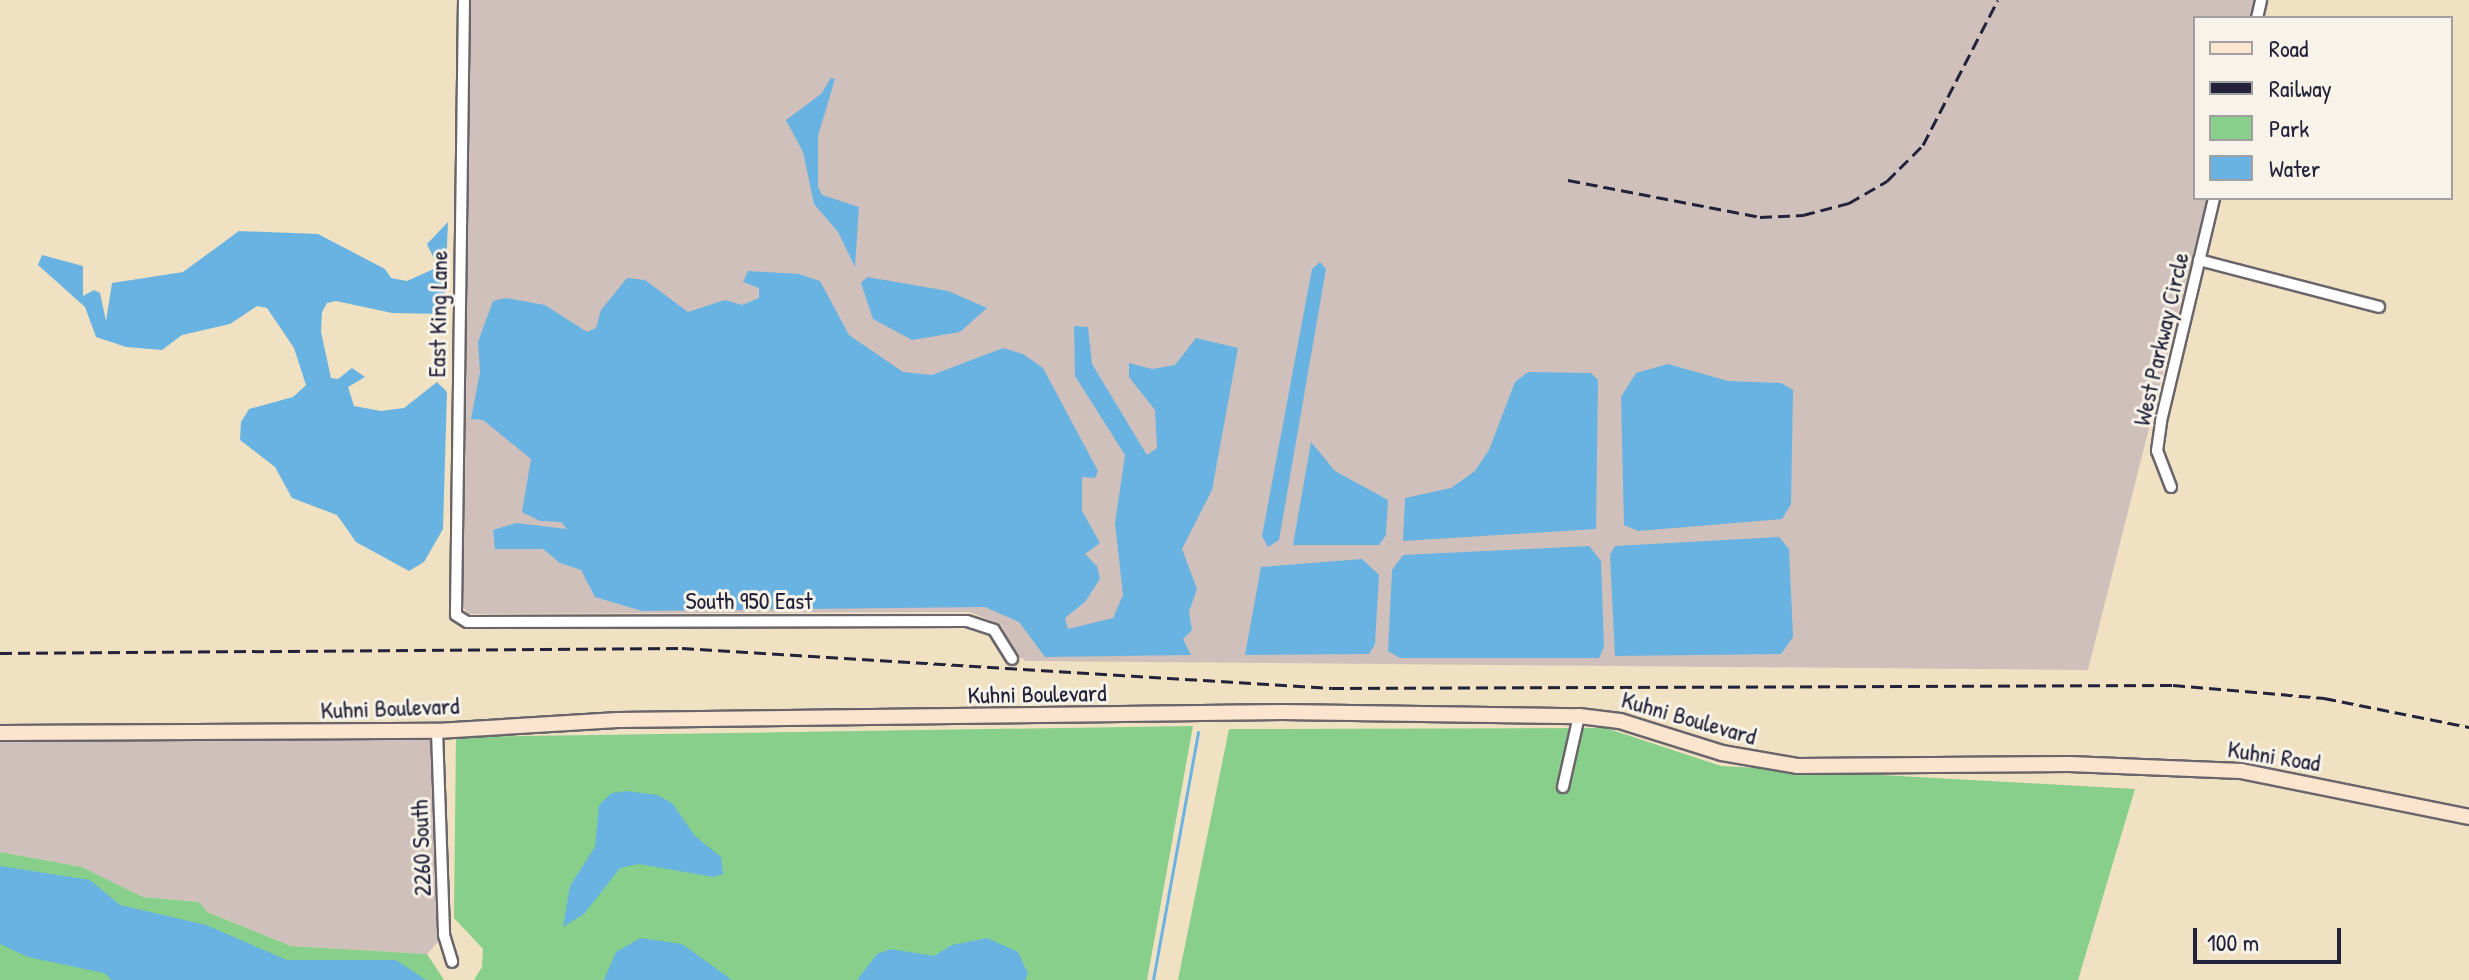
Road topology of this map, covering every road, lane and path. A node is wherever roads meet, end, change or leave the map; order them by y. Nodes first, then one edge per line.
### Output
1 (464, 0) edge
2 (2214, 200) edge
3 (2199, 260) junction
4 (2379, 307) dead end
5 (2171, 487) dead end
6 (467, 622) joint
7 (1012, 659) dead end
8 (1579, 716) junction
9 (437, 731) junction
10 (0, 733) edge
11 (2069, 764) joint
12 (1563, 787) dead end
13 (2469, 817) edge
14 (452, 962) dead end

1 - 6 street, East King Lane
2 - 3 street, West Parkway Circle
3 - 4 street
3 - 5 street, West Parkway Circle
6 - 7 street, South 950 East
8 - 9 street, Kuhni Boulevard
8 - 11 street, Kuhni Boulevard
8 - 12 street
9 - 10 street, Kuhni Boulevard
9 - 14 street, 2260 South
11 - 13 street, Kuhni Road

